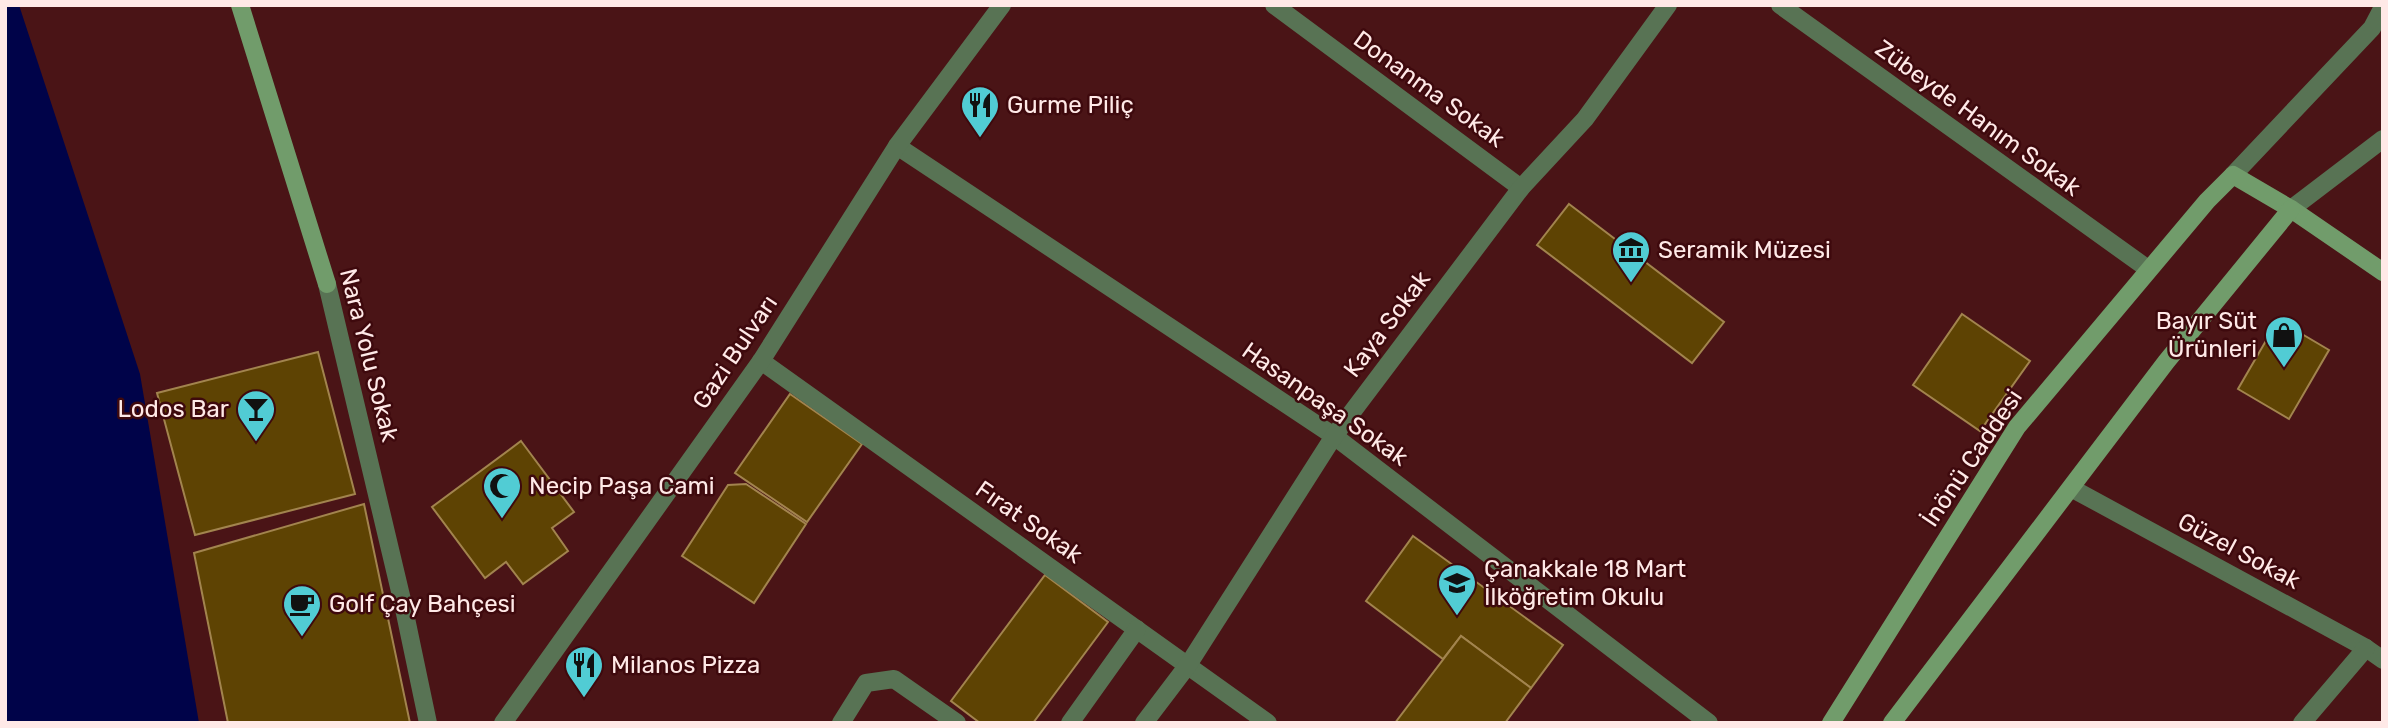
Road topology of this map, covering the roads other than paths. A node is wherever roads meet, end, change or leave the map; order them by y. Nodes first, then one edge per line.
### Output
1 (240, 5) edge
2 (1002, 5) edge
3 (1274, 5) edge
4 (1668, 5) edge
5 (1780, 5) edge
6 (2383, 7) edge
7 (2383, 138) edge
8 (897, 146) junction
9 (2233, 175) junction
10 (1521, 188) junction
11 (2291, 209) junction
12 (2148, 270) junction
13 (2383, 272) edge
14 (327, 284) joint
15 (761, 362) junction
16 (1334, 436) junction
17 (2071, 488) junction
18 (1137, 629) junction
19 (2366, 648) junction
20 (2383, 660) edge
21 (1188, 665) junction
22 (428, 723) edge
23 (503, 723) edge
24 (841, 723) edge
25 (957, 723) edge
26 (1070, 723) edge
27 (1144, 723) edge
28 (1268, 723) edge
29 (1709, 723) edge
30 (1831, 723) edge
31 (1892, 723) edge
32 (2302, 723) edge

1 - 14 main road, Nara Yolu Sokak
2 - 8 street, Gazi Bulvarı
3 - 10 street, Donanma Sokak
4 - 10 street, Kaya Sokak
5 - 12 street, Zübeyde Hanım Sokak
6 - 9 street
7 - 11 street
8 - 15 street, Gazi Bulvarı
8 - 16 street, Hasanpaşa Sokak
9 - 11 main road
9 - 12 main road, İnönü Caddesi
10 - 16 street, Kaya Sokak
11 - 13 main road
11 - 17 main road
12 - 30 main road, İnönü Caddesi
14 - 22 street, Nara Yolu Sokak
15 - 18 street, Fırat Sokak
15 - 23 street, Gazi Bulvarı
16 - 21 street, Kaya Sokak
16 - 29 street, Hasanpaşa Sokak
17 - 19 street, Güzel Sokak
17 - 31 main road
18 - 21 street, Fırat Sokak
18 - 26 street
19 - 20 street, Güzel Sokak
19 - 32 street
21 - 27 street, Kaya Sokak
21 - 28 street, Fırat Sokak
24 - 25 street

